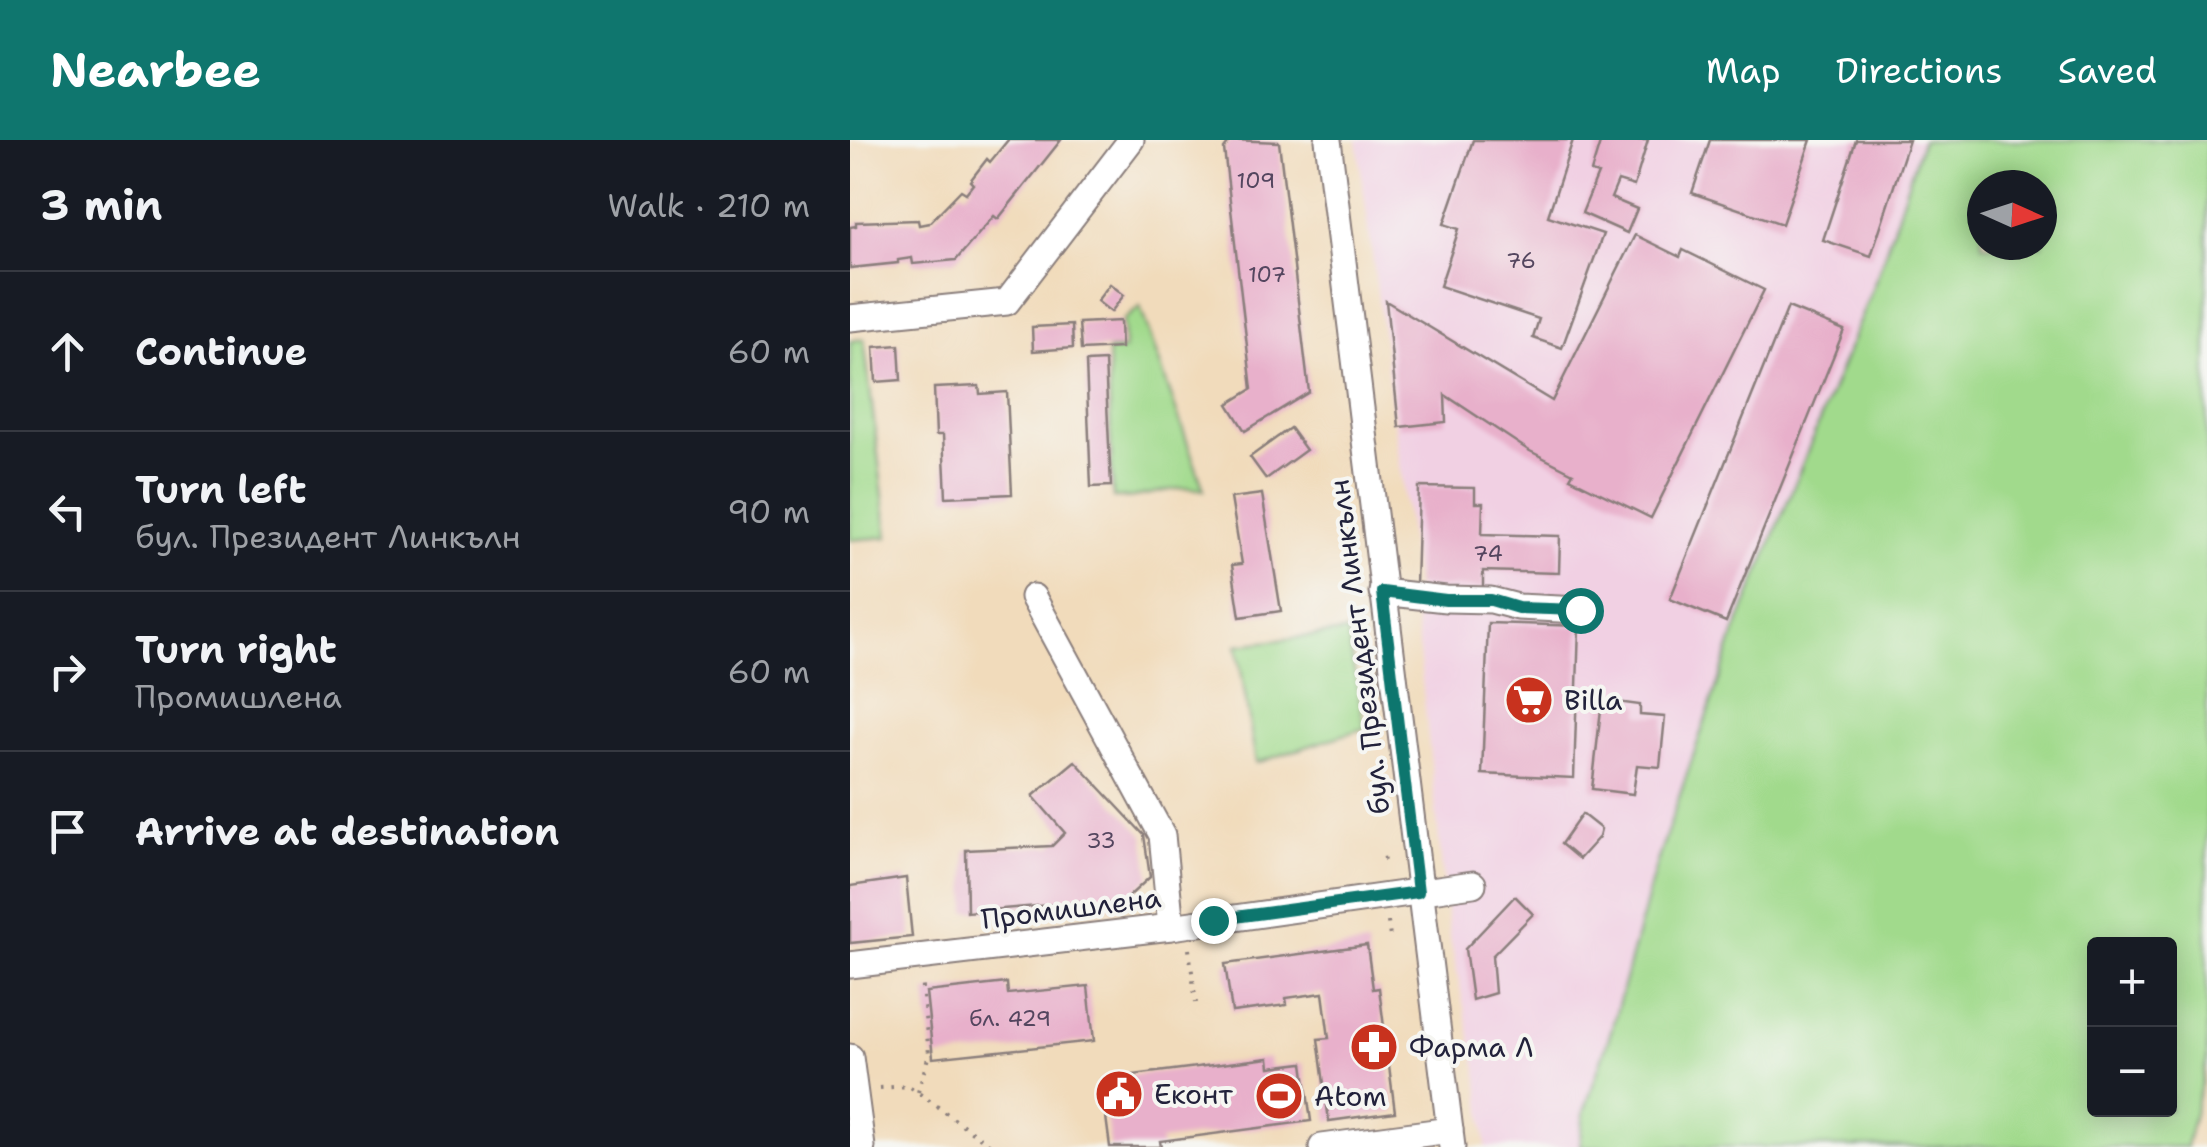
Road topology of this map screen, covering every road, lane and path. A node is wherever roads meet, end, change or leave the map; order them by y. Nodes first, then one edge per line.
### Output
1 (1130, 140) edge
2 (1328, 140) edge
3 (850, 318) edge
4 (1382, 592) junction
5 (1033, 597) dead end
6 (1580, 610) dead end
7 (1474, 884) dead end
8 (1418, 892) junction
9 (1388, 917) dead end
10 (1179, 926) junction
11 (1390, 937) dead end
12 (919, 957) junction
13 (850, 965) edge
14 (1196, 1004) dead end
15 (850, 1057) edge
16 (855, 1091) junction
17 (918, 1092) junction
18 (1451, 1139) edge
19 (862, 1147) edge
20 (993, 1147) edge
21 (1322, 1147) edge

1 - 3 street
2 - 4 street, бул. Президент Линкълн
4 - 6 street
4 - 8 street, бул. Президент Линкълн
5 - 10 street
7 - 8 street, Промишлена
8 - 10 street, Промишлена
8 - 18 street, бул. Президент Линкълн
9 - 11 path
10 - 12 street, Промишлена
10 - 14 path
12 - 13 street, Промишлена
12 - 17 path
15 - 16 street
16 - 17 path
16 - 19 street
17 - 20 path
18 - 21 street

